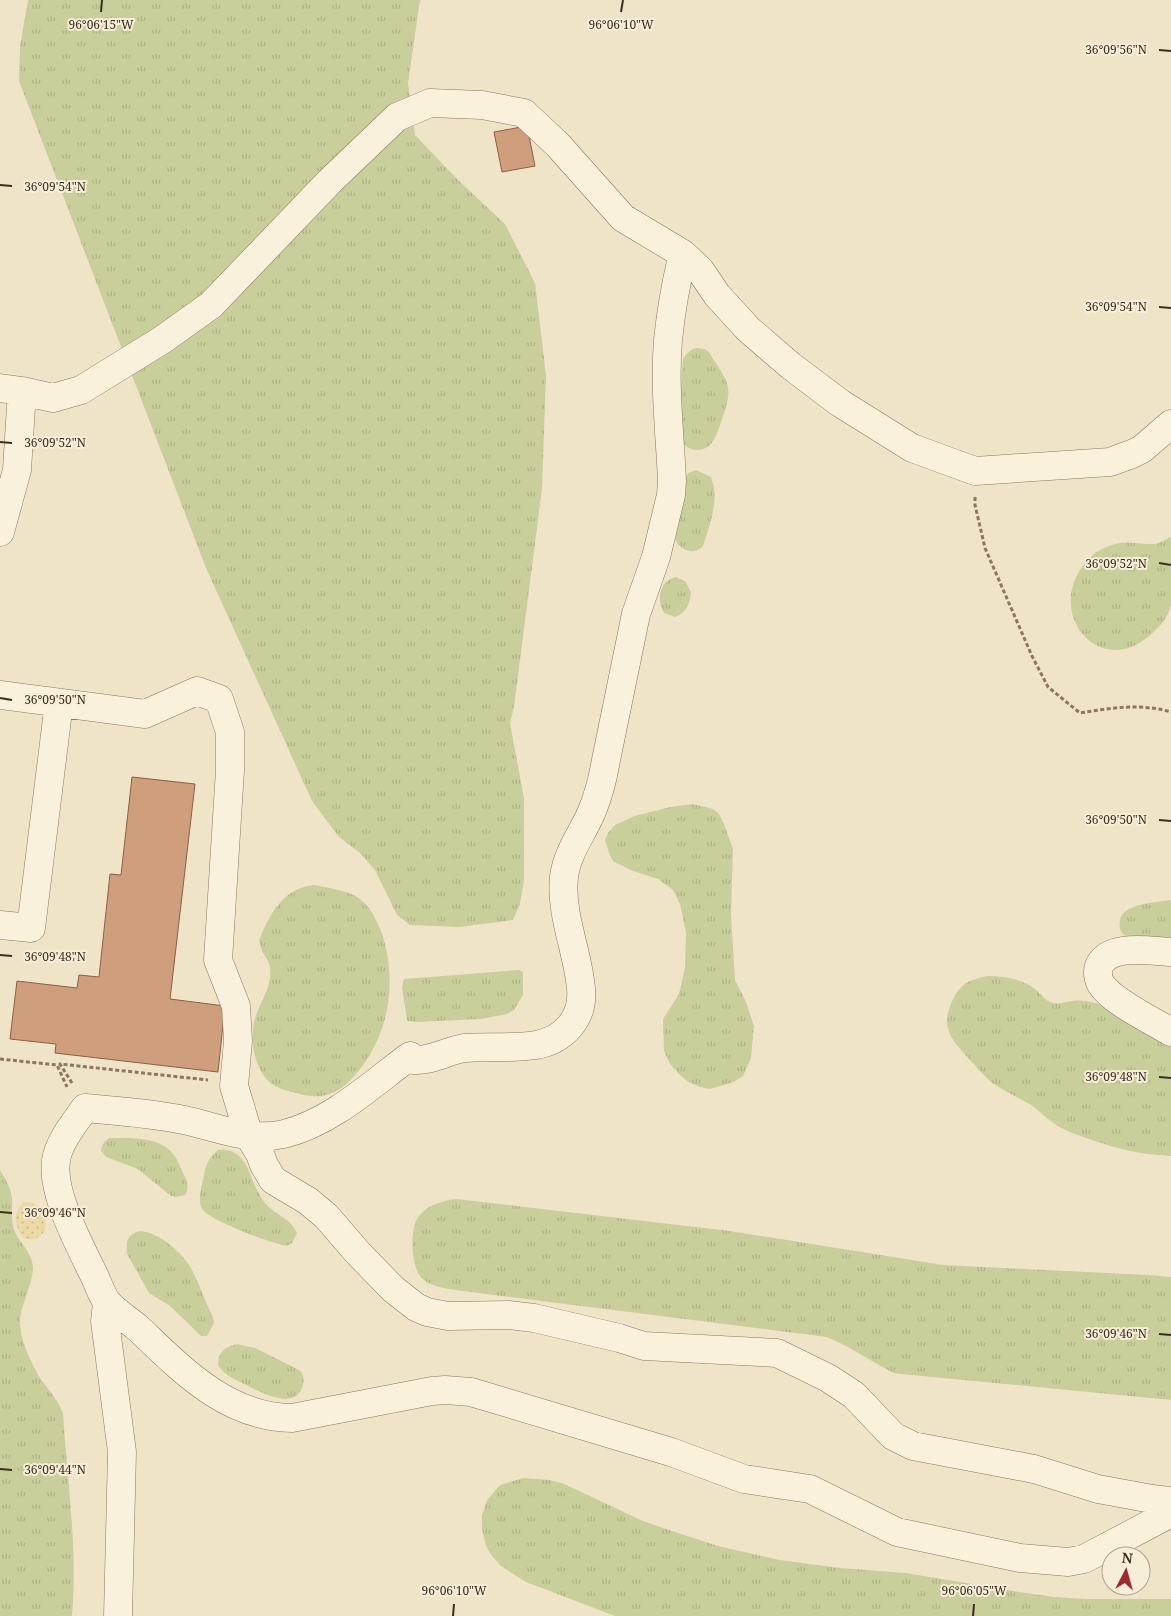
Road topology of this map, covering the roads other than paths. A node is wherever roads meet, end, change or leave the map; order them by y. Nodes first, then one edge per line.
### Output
1 (683, 254) junction
2 (11, 390) edge
3 (1171, 424) edge
4 (0, 532) edge
5 (0, 695) edge
6 (59, 703) junction
7 (0, 925) edge
8 (1171, 952) edge
9 (1171, 1032) edge
10 (249, 1136) junction
11 (107, 1303) junction
12 (1171, 1501) edge
13 (1171, 1513) edge
14 (118, 1616) edge

1 - 2 lane
1 - 3 lane
1 - 10 lane
2 - 4 lane
5 - 6 lane
6 - 7 lane
6 - 10 lane
8 - 9 lane
10 - 11 lane
10 - 12 lane
11 - 13 lane
11 - 14 lane

